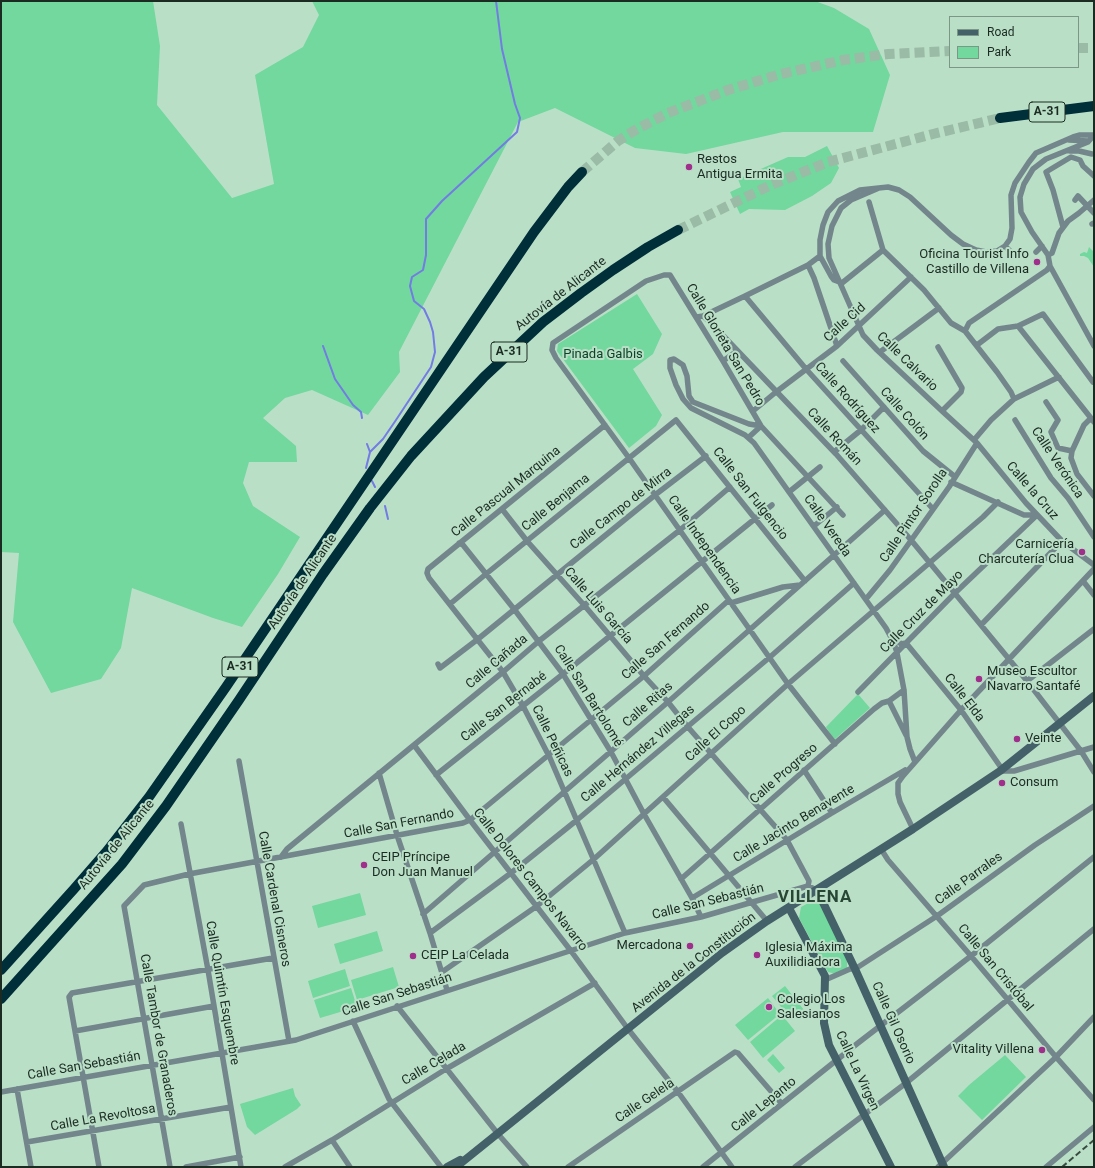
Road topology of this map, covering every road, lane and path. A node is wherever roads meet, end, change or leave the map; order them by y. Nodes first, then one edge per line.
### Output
1 (1094, 106) edge
2 (1000, 118) tunnel mouth
3 (1094, 135) edge
4 (1063, 141) junction
5 (1088, 141) junction
6 (1068, 151) junction
7 (1093, 155) edge
8 (582, 172) tunnel mouth
9 (1094, 176) edge
10 (879, 188) junction
11 (1075, 200) dead end
12 (1094, 200) edge
13 (869, 202) dead end
14 (1088, 206) junction
15 (1094, 213) edge
16 (1063, 227) junction
17 (678, 230) tunnel mouth
18 (1005, 246) junction
19 (1042, 246) junction
20 (883, 250) junction
21 (1010, 251) dead end
22 (1036, 252) dead end
23 (1048, 255) junction
24 (820, 256) junction
25 (808, 265) junction
26 (1048, 268) junction
27 (911, 277) junction
28 (842, 283) junction
29 (746, 298) junction
30 (939, 308) junction
31 (703, 316) junction
32 (696, 317) junction
33 (859, 325) junction
34 (1018, 326) junction
35 (965, 331) junction
36 (977, 345) junction
37 (837, 346) junction
38 (1094, 346) edge
39 (938, 347) dead end
40 (737, 351) junction
41 (880, 352) junction
42 (556, 358) joint
43 (723, 360) junction
44 (843, 361) dead end
45 (806, 369) junction
46 (1059, 377) junction
47 (1094, 381) edge
48 (776, 392) junction
49 (1014, 399) junction
50 (1046, 402) dead end
51 (692, 405) junction
52 (884, 407) junction
53 (753, 411) junction
54 (942, 411) junction
55 (676, 420) joint
56 (1015, 420) dead end
57 (1093, 420) edge
58 (605, 425) junction
59 (761, 426) junction
60 (861, 430) junction
61 (749, 437) junction
62 (976, 442) junction
63 (1072, 451) junction
64 (834, 452) junction
65 (706, 456) junction
66 (629, 458) junction
67 (820, 467) dead end
68 (808, 477) junction
69 (953, 479) junction
70 (730, 487) junction
71 (789, 492) junction
72 (655, 495) junction
73 (1094, 496) edge
74 (998, 502) junction
75 (772, 505) dead end
76 (837, 507) junction
77 (502, 509) junction
78 (933, 509) junction
79 (886, 510) junction
80 (1037, 514) junction
81 (844, 515) dead end
82 (755, 519) junction
83 (814, 526) junction
84 (680, 530) junction
85 (1094, 537) edge
86 (911, 540) junction
87 (527, 541) junction
88 (1062, 541) junction
89 (459, 544) junction
90 (834, 556) junction
91 (702, 562) junction
92 (929, 562) junction
93 (1094, 565) edge
94 (1094, 569) edge
95 (486, 574) junction
96 (556, 574) junction
97 (428, 578) joint
98 (1083, 581) junction
99 (803, 583) junction
100 (854, 583) junction
101 (955, 593) junction
102 (1094, 595) edge
103 (866, 599) junction
104 (730, 602) junction
105 (450, 604) junction
106 (584, 605) junction
107 (514, 609) junction
108 (874, 611) junction
109 (981, 625) junction
110 (886, 628) junction
111 (1094, 629) edge
112 (750, 630) junction
113 (610, 636) junction
114 (478, 639) junction
115 (539, 641) junction
116 (906, 643) junction
117 (897, 653) junction
118 (770, 657) junction
119 (1009, 660) junction
120 (438, 664) dead end
121 (503, 672) junction
122 (563, 674) junction
123 (644, 676) junction
124 (1027, 682) junction
125 (788, 684) junction
126 (904, 690) junction
127 (858, 692) dead end
128 (1094, 696) edge
129 (889, 701) junction
130 (668, 702) junction
131 (523, 706) junction
132 (961, 710) junction
133 (591, 720) junction
134 (1058, 724) junction
135 (687, 726) junction
136 (907, 737) junction
137 (835, 744) junction
138 (414, 745) junction
139 (1094, 747) edge
140 (1081, 751) junction
141 (611, 752) junction
142 (711, 753) junction
143 (548, 755) junction
144 (239, 761) dead end
145 (915, 762) junction
146 (907, 769) junction
147 (804, 770) junction
148 (1001, 770) junction
149 (1094, 772) edge
150 (379, 773) junction
151 (436, 775) junction
152 (625, 779) junction
153 (565, 792) junction
154 (663, 797) junction
155 (1094, 806) edge
156 (760, 809) junction
157 (832, 813) junction
158 (644, 814) junction
159 (470, 820) junction
160 (577, 820) junction
161 (181, 824) dead end
162 (914, 829) junction
163 (397, 835) junction
164 (787, 840) junction
165 (881, 850) junction
166 (495, 852) junction
167 (710, 852) junction
168 (281, 857) junction
169 (1094, 857) edge
170 (594, 859) junction
171 (256, 862) junction
172 (511, 873) junction
173 (189, 874) junction
174 (730, 875) junction
175 (681, 879) junction
176 (808, 886) junction
177 (817, 890) junction
178 (692, 898) junction
179 (752, 903) junction
180 (124, 906) joint
181 (537, 906) junction
182 (789, 908) junction
183 (423, 914) junction
184 (937, 916) junction
185 (701, 917) junction
186 (767, 921) junction
187 (1094, 929) edge
188 (430, 933) junction
189 (625, 933) junction
190 (571, 951) junction
191 (971, 956) junction
192 (273, 958) junction
193 (856, 969) junction
194 (1, 970) edge
195 (208, 970) junction
196 (442, 972) junction
197 (826, 980) junction
198 (138, 982) junction
199 (595, 982) junction
200 (447, 990) junction
201 (1, 999) edge
202 (1009, 1000) junction
203 (214, 1006) junction
204 (397, 1006) junction
205 (1094, 1017) edge
206 (144, 1018) junction
207 (352, 1021) junction
208 (881, 1026) junction
209 (628, 1029) junction
210 (75, 1031) junction
211 (289, 1041) junction
212 (222, 1052) junction
213 (1056, 1057) junction
214 (837, 1059) junction
215 (152, 1066) junction
216 (446, 1069) junction
217 (83, 1078) junction
218 (906, 1083) junction
219 (17, 1089) junction
220 (1, 1092) edge
221 (678, 1092) junction
222 (1094, 1100) edge
223 (392, 1102) junction
224 (782, 1104) junction
225 (231, 1107) junction
226 (864, 1115) junction
227 (162, 1119) junction
228 (1094, 1127) edge
229 (94, 1131) junction
230 (498, 1134) junction
231 (332, 1140) junction
232 (27, 1142) junction
233 (476, 1150) junction
234 (721, 1153) junction
235 (240, 1157) junction
236 (942, 1166) edge
237 (31, 1167) edge
238 (99, 1167) edge
239 (170, 1167) edge
240 (186, 1167) edge
241 (241, 1167) edge
242 (285, 1167) edge
243 (350, 1167) edge
244 (441, 1167) edge
245 (447, 1167) edge
246 (456, 1167) edge
247 (527, 1167) edge
248 (568, 1167) edge
249 (703, 1167) edge
250 (732, 1167) edge
251 (795, 1167) edge
252 (891, 1167) edge
253 (1046, 1167) edge

1 - 2 highway, A-31
3 - 4 street
3 - 5 street
4 - 5 street
4 - 18 street
5 - 6 street
5 - 7 street
6 - 7 street
6 - 19 street
8 - 194 highway, Autovía de Alicante / A-31
9 - 16 street
10 - 18 street
10 - 24 street
10 - 28 street, Calle Calvario
11 - 14 street
12 - 14 street
13 - 20 street
14 - 15 street
14 - 16 street
16 - 23 street
17 - 201 highway, Autovía de Alicante / A-31
18 - 21 street
19 - 22 street
19 - 23 street
20 - 27 street
20 - 28 street
23 - 26 street
24 - 25 street
24 - 28 street, Calle Calvario
25 - 29 street
25 - 37 street
26 - 35 street
26 - 38 street
27 - 30 street
27 - 33 street, Calle Cid
28 - 33 street, Calle Calvario
29 - 31 street
29 - 45 street, Calle Rodríguez
30 - 35 street
30 - 41 street
31 - 32 street
31 - 40 street, Calle Román
32 - 42 street, Calle Glorieta San Pedro
32 - 43 street, Calle Glorieta San Pedro
33 - 37 street, Calle Cid
33 - 41 street, Calle Calvario
34 - 36 street
34 - 46 street
34 - 47 street
35 - 36 street
36 - 49 street
37 - 45 street, Calle Cid
39 - 54 street
40 - 43 street
40 - 48 street, Calle Román
41 - 54 street, Calle Calvario
42 - 58 street, Calle Independencia
43 - 53 street, Calle Glorieta San Pedro
44 - 52 street, Calle Colón
45 - 48 street, Calle Cid
45 - 60 street, Calle Rodríguez
46 - 49 street, Calle Pintor Sorolla
46 - 57 street
48 - 53 street, Calle Cid
48 - 64 street, Calle Román
49 - 62 street, Calle Pintor Sorolla
50 - 63 street
51 - 51 street
51 - 59 street
51 - 61 street
52 - 60 street
52 - 69 street, Calle Colón
53 - 59 street, Calle Glorieta San Pedro
54 - 62 street, Calle Calvario
55 - 65 street, Calle San Fulgencio
55 - 66 street, Calle Benjama
56 - 85 street, Calle Verónica
57 - 63 street
58 - 66 street, Calle Independencia
58 - 77 street, Calle Pascual Marquina
59 - 61 street
59 - 68 street, Calle Glorieta San Pedro
60 - 64 street
60 - 78 street, Calle Rodríguez
61 - 71 street, Calle Vereda
62 - 69 street, Calle Pintor Sorolla
62 - 80 street, Calle la Cruz
63 - 73 street
64 - 79 street, Calle Román
65 - 70 street, Calle San Fulgencio
65 - 72 street, Calle Campo de Mirra
66 - 72 street, Calle Independencia
66 - 87 street, Calle Benjama
67 - 68 street
68 - 71 street
68 - 76 street, Calle Glorieta San Pedro
69 - 74 street, Calle Colón
69 - 78 street, Calle Pintor Sorolla
70 - 82 street, Calle San Fulgencio
70 - 84 street, Calle Cañada
71 - 83 street, Calle Vereda
72 - 84 street, Calle Independencia
72 - 96 street, Calle Campo de Mirra
74 - 80 street, Calle Colón
74 - 92 street, Calle El Copo
75 - 82 street, Calle San Bernabé
76 - 81 street, Calle Glorieta San Pedro
76 - 83 street
77 - 87 street, Calle Luis García
77 - 89 street, Calle Pascual Marquina
78 - 86 street, Calle Pintor Sorolla
79 - 86 street, Calle Román
79 - 90 street, Calle Ritas
80 - 88 street, Calle la Cruz
80 - 101 street, Calle Cruz de Mayo
82 - 91 street, Calle San Bernabé
82 - 99 street, Calle San Fulgencio
83 - 90 street, Calle Vereda
84 - 91 street, Calle Independencia
84 - 106 street, Calle Cañada
86 - 92 street, Calle Román
86 - 103 street, Calle Pintor Sorolla
87 - 95 street, Calle Benjama
87 - 96 street, Calle Luis García
88 - 93 street, Calle la Cruz
88 - 109 street
89 - 95 street, Calle San Bartolomé
89 - 97 street, Calle Pascual Marquina
90 - 99 street, Calle Ritas
90 - 100 street, Calle Vereda
91 - 104 street, Calle Independencia
91 - 113 street, Calle San Bernabé
92 - 101 street, Calle Román
92 - 108 street, Calle El Copo
94 - 98 street
95 - 105 street, Calle Benjama
95 - 107 street, Calle San Bartolomé
96 - 106 street, Calle Luis García
96 - 107 street, Calle Campo de Mirra
97 - 105 street, Calle Peñicas
98 - 102 street
98 - 119 street
99 - 104 street, Calle San Fernando
99 - 112 street, Calle Ritas
100 - 103 street, Calle Vereda
100 - 118 street, Calle Hernández Villegas
101 - 109 street, Calle Román
101 - 116 street, Calle Cruz de Mayo
103 - 108 street, Calle Vereda
104 - 112 street, Calle Independencia
104 - 123 street, Calle San Fernando
105 - 114 street, Calle Peñicas
106 - 113 street, Calle Luis García
106 - 115 street, Calle Cañada
107 - 114 street, Calle Campo de Mirra
107 - 115 street, Calle San Bartolomé
108 - 110 street, Calle Vereda
108 - 125 street, Calle El Copo
109 - 119 street, Calle Román
110 - 116 street, Calle Vereda
110 - 117 street, Calle Vereda
111 - 124 street
112 - 118 street, Calle Independencia
112 - 130 street, Calle Ritas
113 - 122 street, Calle San Bernabé
113 - 123 street, Calle Luis García
114 - 120 street, Calle Campo de Mirra
114 - 121 street, Calle Peñicas
115 - 121 street, Calle Cañada
115 - 122 street, Calle San Bartolomé
116 - 117 street, Calle Cruz de Mayo
116 - 132 street, Calle Elda
117 - 126 street, Calle Vereda
117 - 127 street, Calle Cruz de Mayo
118 - 125 street, Calle Independencia
118 - 135 street, Calle Hernández Villegas
119 - 124 street, Calle Román
119 - 132 street
121 - 131 street, Calle Peñicas
121 - 138 street, Calle Cañada
122 - 131 street, Calle San Bernabé
122 - 133 street, Calle San Bartolomé
123 - 130 street, Calle Luis García
123 - 133 street, Calle San Fernando
124 - 134 street, Calle Román
125 - 137 street, Calle Independencia
125 - 142 street, Calle El Copo
126 - 129 street, Calle Progreso
126 - 136 street, Calle Vereda
128 - 134 street, Avenida de la Constitución
129 - 136 street
129 - 137 street, Calle Progreso
130 - 135 street, Calle Luis García
130 - 141 street, Calle Ritas
131 - 143 street, Calle Peñicas
131 - 151 street, Calle San Bernabé
132 - 145 street
132 - 148 street, Calle Elda
133 - 141 street, Calle San Bartolomé
133 - 143 street, Calle San Fernando
134 - 140 street, Calle Román
134 - 148 street, Avenida de la Constitución
135 - 142 street, Calle Luis García
135 - 152 street, Calle Hernández Villegas
136 - 145 street
137 - 147 street, Calle Progreso
138 - 150 street, Calle Cañada
138 - 151 street, Calle Dolores Campos Navarro
139 - 140 street
140 - 148 street
140 - 149 street, Calle Román
141 - 152 street, Calle San Bartolomé
141 - 153 street, Calle Ritas
142 - 154 street, Calle El Copo
142 - 156 street, Calle Luis García
143 - 153 street, Calle Peñicas
143 - 159 street, Calle San Fernando
144 - 171 street, Calle Cardenal Cisneros
145 - 146 street
146 - 157 street, Calle Jacinto Benavente
146 - 162 street
147 - 156 street, Calle Progreso
147 - 157 street
148 - 162 street, Avenida de la Constitución
150 - 163 street
150 - 168 street, Calle Cañada
151 - 159 street, Calle Dolores Campos Navarro
152 - 158 street, Calle San Bartolomé
152 - 160 street, Calle Hernández Villegas
153 - 160 street, Calle Peñicas
153 - 166 street, Calle Ritas
154 - 158 street, Calle El Copo
154 - 167 street
155 - 184 street, Calle Parrales
156 - 164 street, Calle Luis García
156 - 167 street, Calle Progreso
157 - 164 street, Calle Jacinto Benavente
158 - 170 street, Calle El Copo
158 - 175 street, Calle San Bartolomé
159 - 163 street, Calle San Fernando
159 - 166 street, Calle Dolores Campos Navarro
160 - 170 street, Calle Peñicas
160 - 172 street, Calle Hernández Villegas
161 - 173 street, Calle Quimtín Esquembre
162 - 165 street, Avenida de la Constitución
163 - 168 street, Calle San Fernando
163 - 183 street
164 - 174 street, Calle Jacinto Benavente
164 - 176 street, Calle Luis García
165 - 177 street, Avenida de la Constitución
165 - 184 street, Calle San Cristóbal
166 - 172 street, Calle Dolores Campos Navarro
166 - 183 street, Calle Ritas
167 - 174 street
167 - 175 street, Calle Progreso
168 - 171 street, Calle San Fernando
169 - 191 street, Calle Lepanto
170 - 181 street, Calle El Copo
170 - 189 street, Calle Peñicas
171 - 173 street, Calle San Fernando
171 - 192 street, Calle Cardenal Cisneros
172 - 181 street, Calle Dolores Campos Navarro
172 - 188 street, Calle Hernández Villegas
173 - 180 street, Calle San Fernando
173 - 195 street, Calle Quimtín Esquembre
174 - 178 street, Calle Jacinto Benavente
174 - 179 street
175 - 178 street, Calle San Bartolomé
176 - 177 street
176 - 179 street, Calle San Sebastián
177 - 182 street, Avenida de la Constitución
177 - 193 street, Calle Gil Osorio
178 - 185 street, Calle San Bartolomé
179 - 185 street, Calle San Sebastián
179 - 186 street
180 - 198 street, Calle Tambor de Granaderos
181 - 190 street, Calle Dolores Campos Navarro
181 - 196 street, Calle El Copo
182 - 186 street, Avenida de la Constitución
182 - 197 street
183 - 188 street
184 - 191 street, Calle San Cristóbal
184 - 193 street, Calle Parrales
185 - 189 street, Calle San Sebastián
186 - 209 street, Avenida de la Constitución
187 - 202 street
188 - 196 street
189 - 190 street, Calle San Sebastián
190 - 199 street, Calle Dolores Campos Navarro
190 - 200 street, Calle San Sebastián
191 - 202 street, Calle San Cristóbal
191 - 208 street, Calle Lepanto
192 - 195 street
192 - 211 street, Calle Cardenal Cisneros
193 - 197 street, Calle Parrales
193 - 208 street, Calle Gil Osorio
195 - 198 street
195 - 203 street, Calle Quimtín Esquembre
196 - 200 street
197 - 214 street, Calle La Virgen
198 - 206 street, Calle Tambor de Granaderos
198 - 210 street
199 - 209 street, Calle Dolores Campos Navarro
199 - 216 street, Calle Celada
200 - 204 street, Calle San Sebastián
202 - 213 street, Calle San Cristóbal
202 - 218 street
203 - 206 street
203 - 212 street, Calle Quimtín Esquembre
204 - 207 street, Calle San Sebastián
204 - 216 street
205 - 213 street
206 - 210 street
206 - 215 street, Calle Tambor de Granaderos
207 - 211 street, Calle San Sebastián
207 - 223 street
208 - 214 street, Calle Lepanto
208 - 218 street, Calle Gil Osorio
209 - 221 street, Calle Dolores Campos Navarro
209 - 230 street, Avenida de la Constitución
210 - 217 street
211 - 212 street, Calle San Sebastián
212 - 215 street, Calle San Sebastián
212 - 225 street, Calle Quimtín Esquembre
213 - 222 street, Calle San Cristóbal
213 - 236 street
214 - 224 street, Calle Lepanto
214 - 226 street, Calle La Virgen
215 - 217 street, Calle San Sebastián
215 - 227 street, Calle Tambor de Granaderos
216 - 223 street, Calle Celada
216 - 230 street
217 - 219 street, Calle San Sebastián
217 - 229 street
218 - 226 street
218 - 236 street, Calle Gil Osorio
219 - 220 street, Calle San Sebastián
219 - 232 street
221 - 224 street, Calle Gelela
221 - 234 street, Calle Dolores Campos Navarro
221 - 248 street, Calle Gelela
223 - 231 street, Calle Celada
223 - 244 street
224 - 234 street, Calle Lepanto
225 - 227 street, Calle La Revoltosa
225 - 235 street, Calle Quimtín Esquembre
226 - 251 street
226 - 252 street, Calle La Virgen
227 - 229 street, Calle La Revoltosa
227 - 239 street, Calle Tambor de Granaderos
228 - 253 street
229 - 232 street, Calle La Revoltosa
229 - 238 street
230 - 233 street, Avenida de la Constitución
230 - 247 street
231 - 242 street, Calle Celada
231 - 243 street
232 - 237 street
233 - 245 street
233 - 246 street, Avenida de la Constitución
234 - 249 street, Calle Lepanto
234 - 250 street, Calle Dolores Campos Navarro
235 - 240 street
235 - 241 street, Calle Quimtín Esquembre

